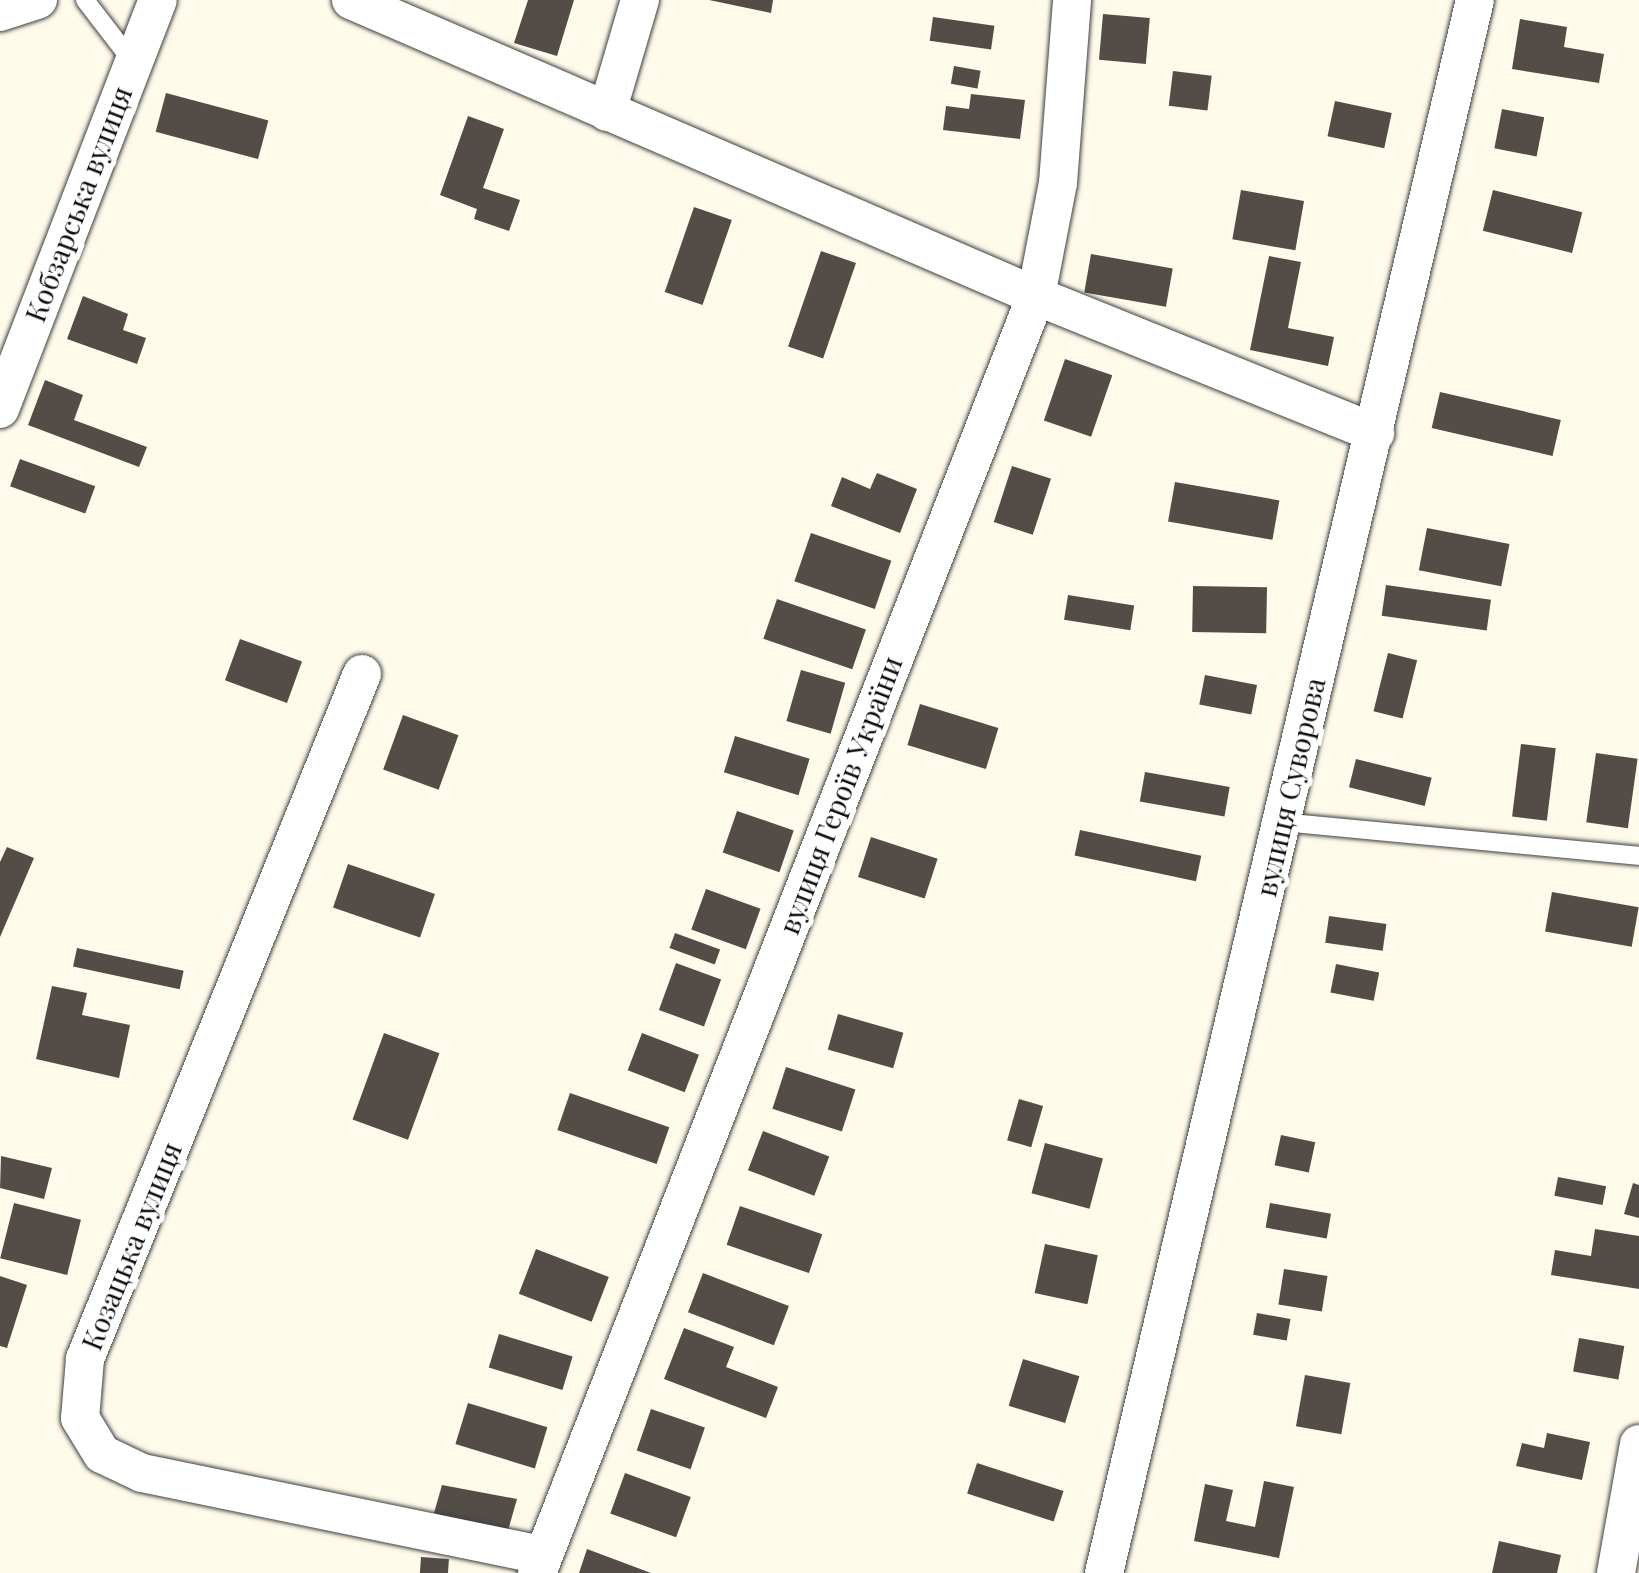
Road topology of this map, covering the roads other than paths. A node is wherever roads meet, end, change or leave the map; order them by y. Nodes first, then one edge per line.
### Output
1 (38, 0) edge
2 (85, 0) edge
3 (158, 0) edge
4 (351, 0) edge
5 (640, 0) edge
6 (1072, 0) edge
7 (1475, 0) edge
8 (0, 12) edge
9 (132, 61) junction
10 (607, 112) junction
11 (1036, 296) junction
12 (0, 409) edge
13 (1375, 433) junction
14 (362, 674) dead end
15 (1282, 822) junction
16 (1639, 856) edge
17 (1639, 1444) edge
18 (540, 1564) edge
19 (1104, 1573) edge
20 (1616, 1573) edge

1 - 8 street
2 - 9 lane
3 - 9 street, Кобзарська вулиця
4 - 10 street
5 - 10 street
6 - 11 street, вулиця Героїв України
7 - 13 street, вулиця Суворова
9 - 12 street, Кобзарська вулиця
10 - 11 street
11 - 13 street
11 - 18 street, вулиця Героїв України
13 - 15 street, вулиця Суворова
14 - 18 street, Козацька вулиця
15 - 16 lane
15 - 19 street, вулиця Суворова
17 - 20 street

